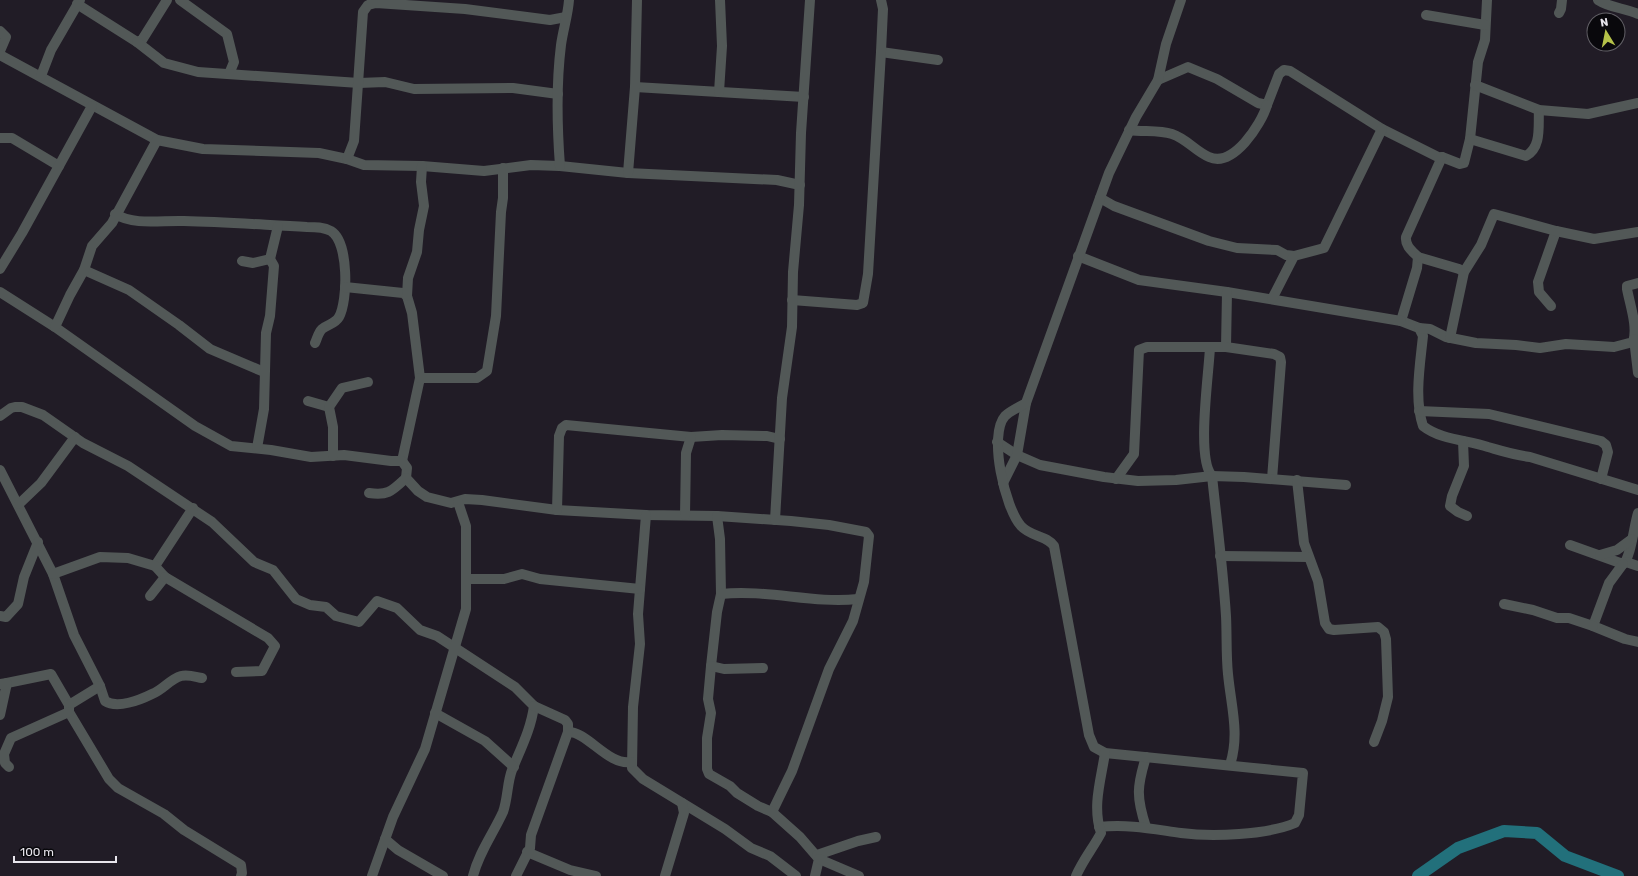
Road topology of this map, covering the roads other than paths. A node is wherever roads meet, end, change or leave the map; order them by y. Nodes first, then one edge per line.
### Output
1 (167, 0) edge
2 (180, 0) edge
3 (569, 0) edge
4 (637, 0) edge
5 (720, 0) edge
6 (810, 0) edge
7 (881, 0) edge
8 (1181, 0) edge
9 (1487, 0) edge
10 (1562, 0) edge
11 (1598, 0) edge
12 (79, 2) edge
13 (365, 4) edge
14 (1559, 13) dead end
15 (1638, 14) edge
16 (1426, 15) dead end
17 (566, 17) junction
18 (1485, 25) junction
19 (0, 31) edge
20 (137, 42) junction
21 (0, 51) edge
22 (881, 52) junction
23 (0, 55) edge
24 (938, 60) dead end
25 (229, 74) junction
26 (41, 76) junction
27 (1158, 80) junction
28 (359, 83) junction
29 (1475, 85) junction
30 (635, 87) junction
31 (719, 92) junction
32 (558, 94) junction
33 (804, 97) junction
34 (1638, 104) edge
35 (1267, 105) junction
36 (92, 106) junction
37 (1538, 110) junction
38 (1382, 129) junction
39 (1129, 130) junction
40 (0, 138) edge
41 (1470, 139) junction
42 (157, 140) junction
43 (1442, 157) junction
44 (347, 159) junction
45 (59, 166) junction
46 (422, 166) junction
47 (560, 166) junction
48 (503, 168) junction
49 (628, 173) junction
50 (800, 185) junction
51 (1100, 198) junction
52 (115, 214) junction
53 (278, 226) junction
54 (1556, 231) junction
55 (1638, 232) edge
56 (1078, 256) junction
57 (1294, 256) junction
58 (1418, 257) junction
59 (270, 259) junction
60 (242, 261) dead end
61 (0, 269) edge
62 (84, 270) junction
63 (1464, 272) junction
64 (1638, 283) edge
65 (345, 287) junction
66 (0, 292) edge
67 (1227, 292) junction
68 (407, 296) junction
69 (1272, 299) junction
70 (792, 300) junction
71 (1551, 306) dead end
72 (1401, 320) junction
73 (55, 327) junction
74 (1419, 328) junction
75 (1450, 338) junction
76 (1636, 342) edge
77 (315, 343) dead end
78 (1210, 347) junction
79 (1226, 348) junction
80 (264, 372) junction
81 (1638, 373) edge
82 (420, 378) junction
83 (368, 382) dead end
84 (308, 401) dead end
85 (1026, 403) junction
86 (329, 407) junction
87 (1419, 411) junction
88 (0, 416) edge
89 (74, 437) junction
90 (691, 437) junction
91 (780, 439) junction
92 (1463, 441) junction
93 (997, 442) junction
94 (257, 448) junction
95 (1016, 455) junction
96 (333, 456) junction
97 (402, 460) junction
98 (0, 470) edge
99 (1212, 476) junction
100 (406, 478) junction
101 (1116, 479) junction
102 (1272, 479) junction
103 (1601, 479) junction
104 (1297, 480) junction
105 (1003, 483) junction
106 (1346, 485) dead end
107 (1638, 490) edge
108 (369, 493) dead end
109 (458, 502) junction
110 (19, 504) junction
111 (193, 508) junction
112 (557, 510) junction
113 (1638, 514) edge
114 (646, 515) junction
115 (685, 515) junction
116 (717, 516) junction
117 (1468, 516) dead end
118 (775, 520) junction
119 (1632, 539) junction
120 (38, 542) junction
121 (1570, 546) dead end
122 (1600, 555) junction
123 (1220, 556) junction
124 (1308, 557) junction
125 (1625, 563) junction
126 (154, 566) junction
127 (1638, 566) edge
128 (53, 574) junction
129 (165, 577) junction
130 (466, 579) junction
131 (640, 589) junction
132 (721, 594) junction
133 (150, 596) dead end
134 (858, 599) junction
135 (1504, 604) dead end
136 (0, 616) edge
137 (1593, 626) junction
138 (1638, 642) edge
139 (456, 648) junction
140 (711, 666) junction
141 (763, 668) dead end
142 (236, 672) dead end
143 (202, 678) dead end
144 (4, 683) edge
145 (100, 686) junction
146 (534, 706) junction
147 (69, 708) junction
148 (436, 713) junction
149 (0, 715) edge
150 (568, 732) junction
151 (1374, 742) dead end
152 (1105, 753) junction
153 (1146, 757) junction
154 (631, 762) junction
155 (1230, 765) junction
156 (9, 767) dead end
157 (514, 767) junction
158 (682, 803) junction
159 (772, 812) junction
160 (1099, 827) junction
161 (1146, 827) junction
162 (876, 837) dead end
163 (385, 839) junction
164 (527, 852) junction
165 (818, 857) junction
166 (241, 876) edge
167 (372, 876) edge
168 (443, 876) edge
169 (474, 876) edge
170 (516, 876) edge
171 (596, 876) edge
172 (666, 876) edge
173 (796, 876) edge
174 (815, 876) edge
175 (859, 876) edge
176 (1076, 876) edge

1 - 20 street
2 - 25 street
3 - 17 street
4 - 30 street
5 - 31 street
6 - 33 street
7 - 22 street
8 - 27 street
9 - 18 street
10 - 14 street
11 - 15 street
12 - 20 street
12 - 26 street
13 - 17 street
13 - 28 street
16 - 18 street
17 - 32 street
18 - 29 street
19 - 21 street
20 - 25 street
22 - 24 street
22 - 70 street
23 - 26 street
25 - 28 street
26 - 36 street
27 - 35 street
27 - 39 street
28 - 32 street
28 - 44 street
29 - 37 street
29 - 41 street
30 - 31 street
30 - 49 street
31 - 33 street
32 - 47 street
33 - 50 street
34 - 37 street
35 - 38 street
35 - 39 street
36 - 42 street
36 - 45 street
37 - 41 street
38 - 43 street
38 - 57 street
39 - 51 street
40 - 45 street
41 - 43 street
42 - 44 street
42 - 52 street
43 - 58 street
44 - 46 street
45 - 61 street
46 - 48 street
46 - 68 street
47 - 48 street
47 - 49 street
48 - 82 street
49 - 50 street
50 - 70 street
51 - 56 street
51 - 57 street
52 - 53 street
52 - 62 street
53 - 59 street
53 - 65 street
54 - 55 street
54 - 63 street
54 - 71 street
56 - 67 street
56 - 85 street
57 - 69 street
58 - 63 street
58 - 72 street
59 - 60 street
59 - 80 street
62 - 73 street
62 - 80 street
63 - 75 street
64 - 76 street
65 - 68 street
65 - 77 street
66 - 73 street
67 - 69 street
67 - 79 street
68 - 82 street
69 - 72 street
70 - 91 street
72 - 74 street
73 - 94 street
74 - 75 street
74 - 87 street
75 - 76 street
76 - 81 street
78 - 79 street
78 - 99 street
78 - 101 street
79 - 102 street
80 - 94 street
82 - 97 street
83 - 86 street
84 - 86 street
85 - 93 street
85 - 95 street
86 - 96 street
87 - 92 street
87 - 103 street
88 - 89 street
89 - 110 street
89 - 111 street
90 - 91 street
90 - 112 street
90 - 115 street
91 - 118 street
92 - 103 street
92 - 117 street
93 - 95 street
93 - 105 street
94 - 96 street
95 - 101 street
95 - 105 street
96 - 97 street
97 - 100 street
98 - 110 street
99 - 101 street
99 - 102 street
99 - 123 street
100 - 108 street
100 - 109 street
102 - 104 street
103 - 107 street
104 - 106 street
104 - 124 street
105 - 152 street
109 - 112 street
109 - 130 street
110 - 120 street
111 - 126 street
111 - 139 street
112 - 114 street
113 - 119 street
114 - 115 street
114 - 131 street
115 - 116 street
116 - 118 street
116 - 132 street
118 - 134 street
119 - 122 street
119 - 125 street
120 - 128 street
120 - 136 street
121 - 122 street
122 - 125 street
123 - 124 street
123 - 155 street
124 - 151 street
125 - 127 street
125 - 137 street
126 - 128 street
126 - 129 street
128 - 145 street
129 - 133 street
129 - 142 street
130 - 131 street
130 - 139 street
131 - 154 street
132 - 134 street
132 - 140 street
134 - 159 street
135 - 137 street
137 - 138 street
139 - 146 street
139 - 148 street
140 - 141 street
140 - 159 street
143 - 145 street
144 - 147 street
144 - 149 street
145 - 147 street
146 - 150 street
146 - 157 street
147 - 156 street
147 - 166 street
148 - 157 street
148 - 163 street
150 - 154 street
150 - 164 street
152 - 153 street
152 - 160 street
153 - 155 street
153 - 161 street
154 - 158 street
155 - 161 street
157 - 169 street
158 - 172 street
158 - 173 street
159 - 165 street
160 - 161 street
160 - 176 street
162 - 165 street
163 - 167 street
163 - 168 street
164 - 170 street
164 - 171 street
165 - 174 street
165 - 175 street

